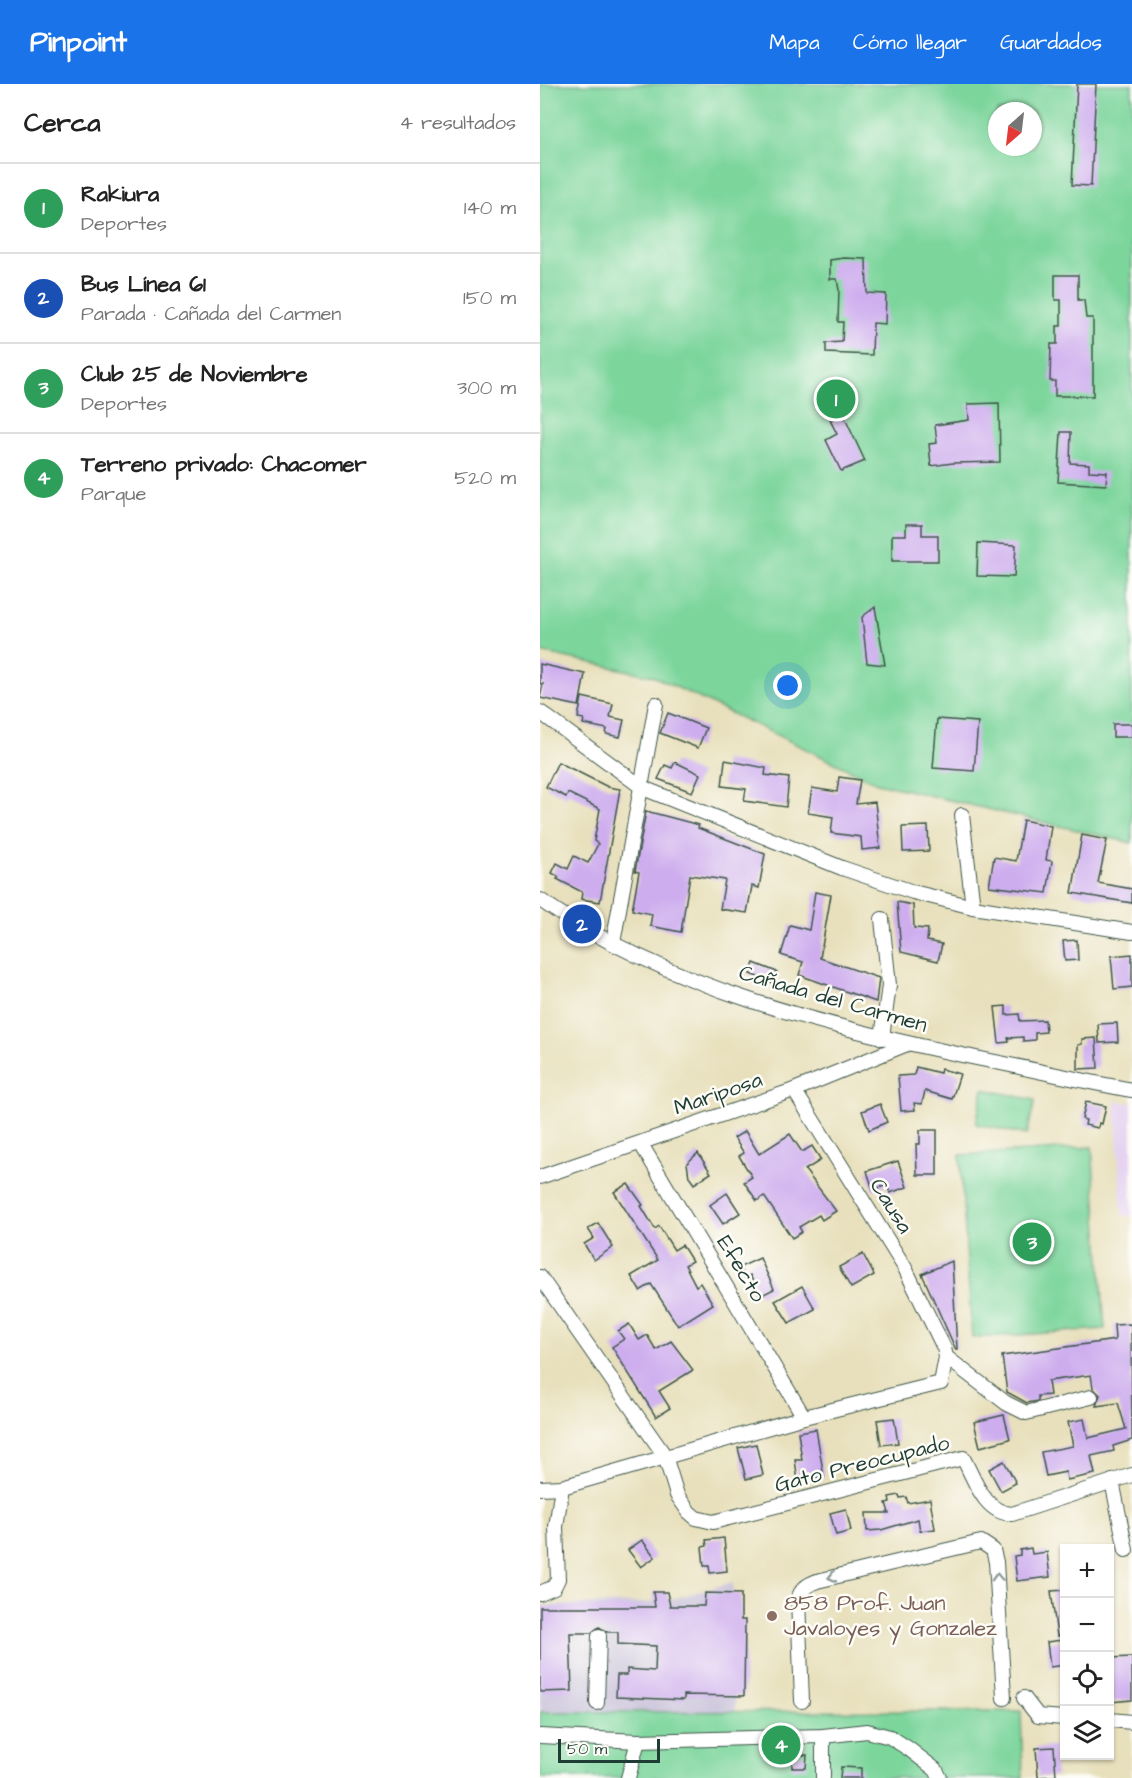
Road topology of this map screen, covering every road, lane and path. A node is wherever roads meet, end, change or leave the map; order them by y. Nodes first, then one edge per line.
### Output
1 (656, 704) dead end
2 (540, 712) edge
3 (643, 788) junction
4 (962, 814) dead end
5 (540, 900) edge
6 (973, 907) junction
7 (882, 919) dead end
8 (1132, 932) edge
9 (613, 943) junction
10 (882, 1038) junction
11 (907, 1044) junction
12 (794, 1090) junction
13 (1132, 1090) edge
14 (641, 1144) junction
15 (540, 1177) edge
16 (540, 1277) edge
17 (945, 1353) junction
18 (1091, 1397) dead end
19 (804, 1417) junction
20 (665, 1456) junction
21 (1132, 1475) edge
22 (1112, 1481) junction
23 (562, 1487) junction
24 (540, 1488) edge
25 (1126, 1550) dead end
26 (540, 1593) edge
27 (599, 1636) dead end
28 (1004, 1698) dead end
29 (1024, 1698) dead end
30 (802, 1701) dead end
31 (597, 1703) dead end
32 (1060, 1718) edge
33 (1114, 1720) edge
34 (1132, 1722) edge
35 (540, 1736) edge
36 (823, 1736) junction
37 (638, 1741) junction
38 (628, 1778) edge
39 (823, 1778) edge
40 (940, 1778) edge

1 - 3 street
2 - 3 street
3 - 6 street
3 - 9 street
4 - 6 street
5 - 9 street, Cañada del Carmen
6 - 8 street
7 - 10 street
9 - 10 street, Cañada del Carmen
10 - 11 street, Cañada del Carmen
11 - 12 street, Mariposa
11 - 13 street, Cañada del Carmen
12 - 14 street, Mariposa
12 - 17 street, Causa
14 - 15 street, Mariposa
14 - 19 street, Efecto
16 - 20 street
17 - 18 street
17 - 19 street
19 - 20 street
20 - 22 street, Gato Preocupado
20 - 23 street
21 - 22 street, Gato Preocupado
22 - 25 street
23 - 24 street
23 - 26 street
27 - 31 street
28 -> 30 street
29 - 32 street
33 - 34 street
35 - 37 street
36 - 37 street
36 - 39 street
36 - 40 street
37 - 38 street

